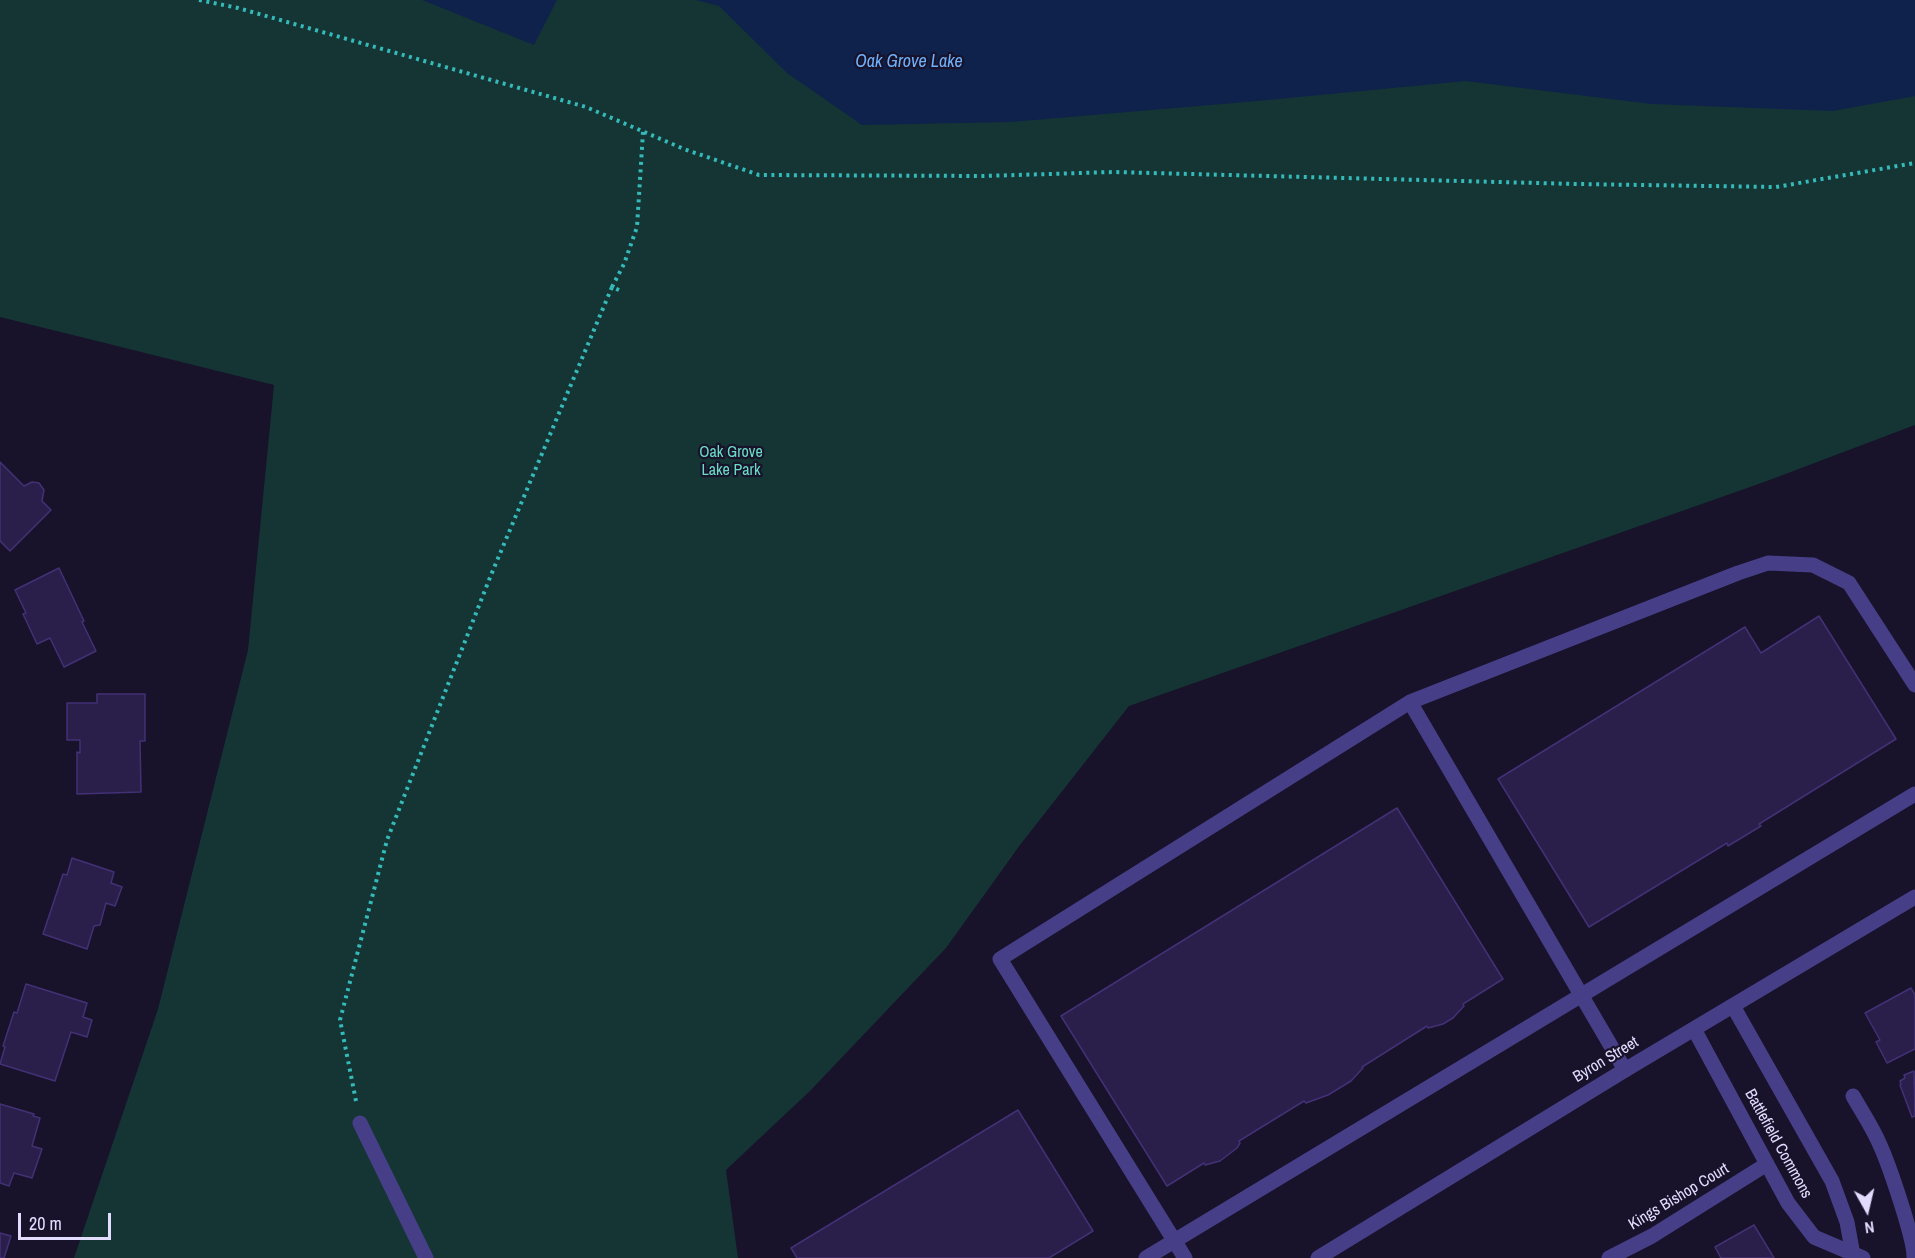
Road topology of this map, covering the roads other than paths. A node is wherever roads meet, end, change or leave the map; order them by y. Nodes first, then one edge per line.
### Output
1 (1915, 685) edge
2 (1410, 702) junction
3 (1915, 794) edge
4 (1915, 897) edge
5 (1581, 995) junction
6 (1732, 1006) junction
7 (1695, 1029) junction
8 (1625, 1070) junction
9 (1853, 1095) dead end
10 (360, 1123) road end
11 (1767, 1164) junction
12 (1174, 1240) junction
13 (1858, 1256) edge
14 (426, 1258) edge
15 (1146, 1258) edge
16 (1185, 1258) edge
17 (1318, 1258) edge
18 (1609, 1258) edge
19 (1914, 1258) edge

1 - 2 street
2 - 5 street
2 - 12 street
3 - 5 street
4 - 6 street, Byron Street
5 - 8 street
5 - 12 street
6 - 7 street, Byron Street
6 - 13 street, Battlefield Commons
7 - 8 street, Byron Street
7 - 11 street, Battlefield Commons
8 - 17 street, Byron Street
9 - 19 street
10 - 14 street
11 - 13 street, Battlefield Commons
11 - 18 street, Kings Bishop Court
12 - 15 street
12 - 16 street

